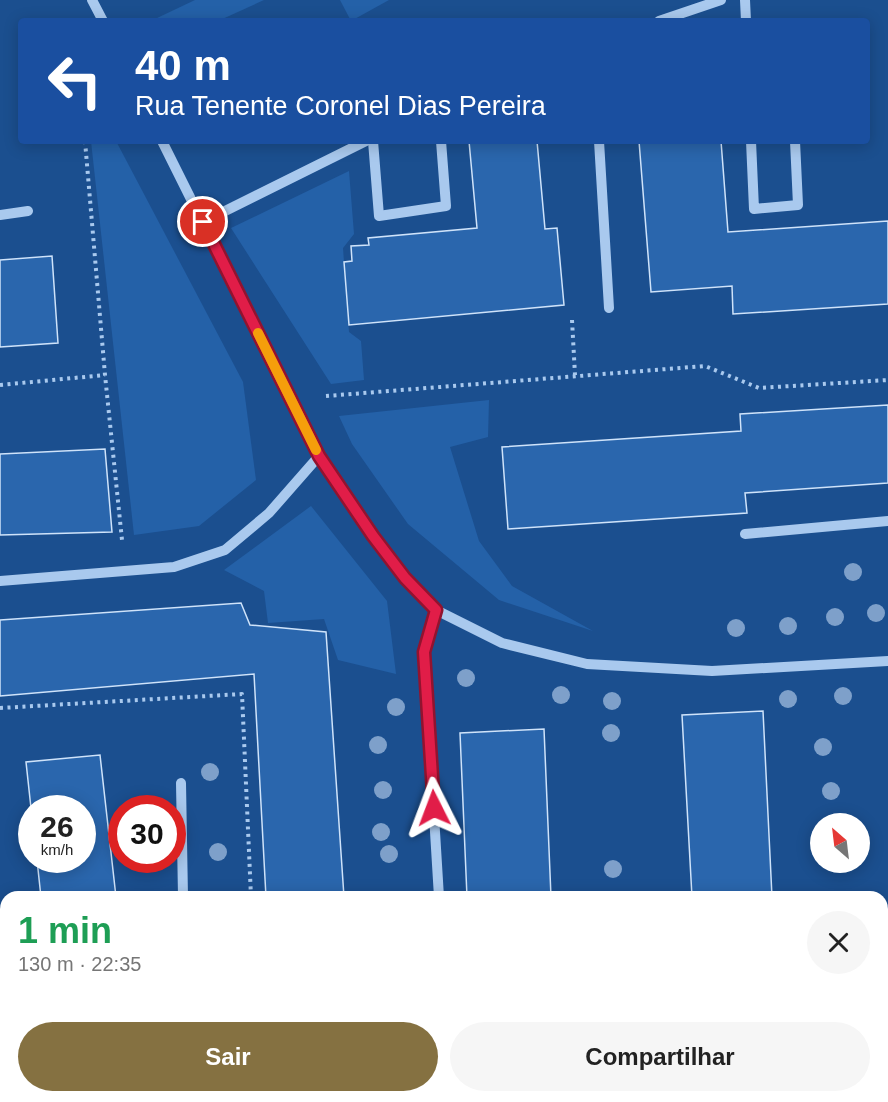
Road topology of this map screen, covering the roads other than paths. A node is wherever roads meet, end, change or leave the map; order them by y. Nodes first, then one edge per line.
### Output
1 (92, 0) edge
2 (721, 0) edge
3 (745, 0) edge
4 (101, 18) edge
5 (667, 18) edge
6 (746, 18) edge
7 (164, 144) edge
8 (360, 144) edge
9 (373, 144) edge
10 (441, 144) edge
11 (599, 144) edge
12 (752, 144) edge
13 (795, 144) edge
14 (28, 211) dead end
15 (0, 215) edge
16 (203, 222) junction
17 (609, 308) dead end
18 (319, 456) junction
19 (888, 521) edge
20 (745, 534) dead end
21 (0, 581) edge
22 (436, 610) junction
23 (888, 662) edge
24 (180, 783) dead end
25 (183, 891) edge
26 (439, 891) edge

1 - 4 street
2 - 5 street
3 - 6 street
7 - 16 street
8 - 16 street
9 - 10 street
11 - 17 street
12 - 13 street
14 - 15 street
16 - 18 street
18 - 21 street
18 - 22 street
19 - 20 street
22 - 23 street
22 - 26 street
24 - 25 street

